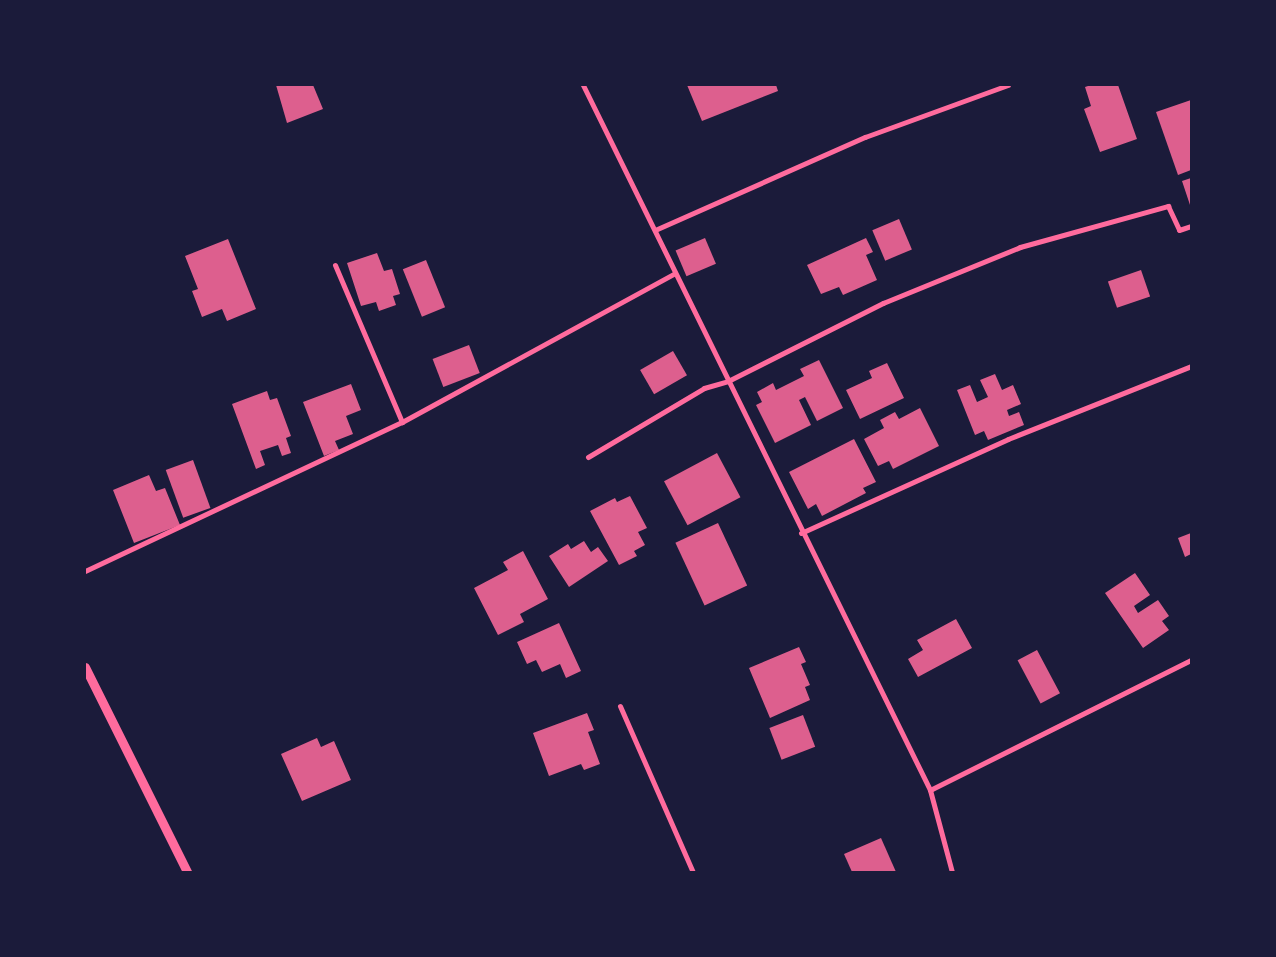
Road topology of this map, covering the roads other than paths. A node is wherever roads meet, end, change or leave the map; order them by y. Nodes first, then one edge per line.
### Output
1 (583, 85) edge
2 (1008, 85) edge
3 (1191, 226) edge
4 (655, 230) junction
5 (335, 265) dead end
6 (676, 273) junction
7 (1191, 366) edge
8 (728, 380) junction
9 (402, 422) junction
10 (588, 457) dead end
11 (802, 532) junction
12 (85, 571) edge
13 (1191, 660) edge
14 (85, 667) edge
15 (620, 706) dead end
16 (930, 790) junction
17 (186, 872) edge
18 (693, 872) edge
19 (952, 872) edge

1 - 4 street
2 - 4 street
3 - 8 street
4 - 6 street
5 - 9 street
6 - 8 street
6 - 9 street
7 - 11 street
8 - 10 street
8 - 11 street
9 - 12 street
11 - 16 street
13 - 16 street
14 - 17 street
15 - 18 street
16 - 19 street

